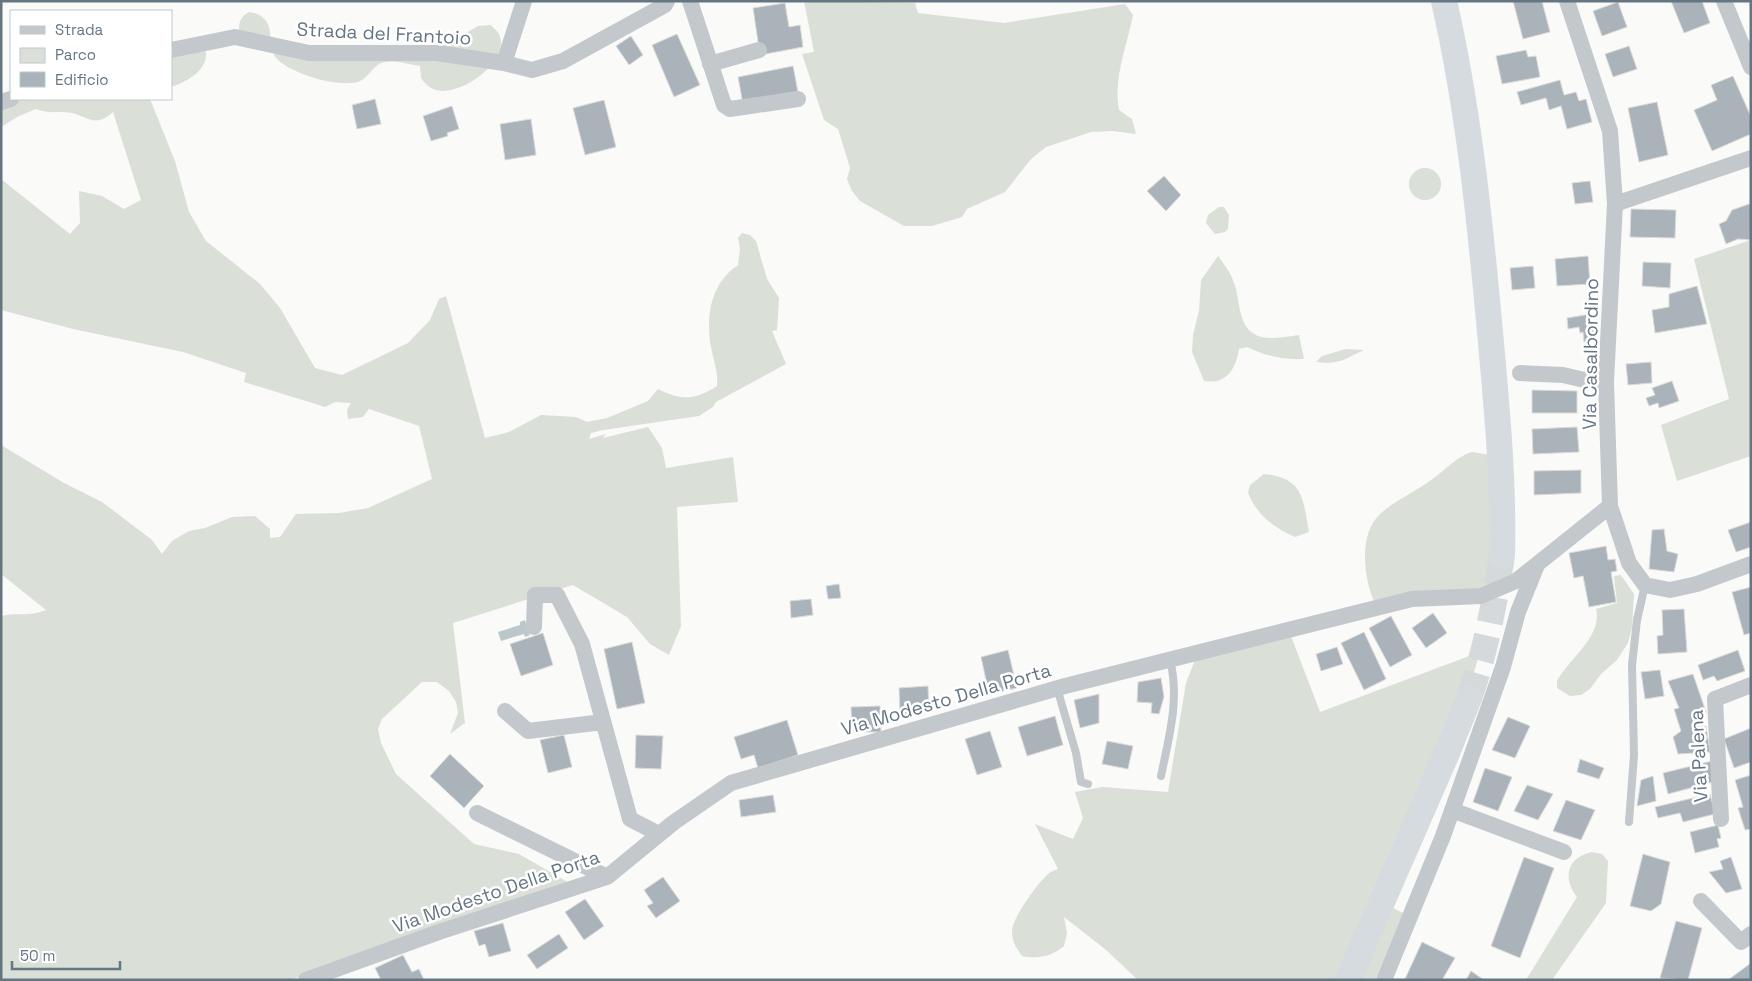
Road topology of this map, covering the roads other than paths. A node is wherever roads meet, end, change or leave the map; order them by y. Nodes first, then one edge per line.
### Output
1 (524, 1) edge
2 (690, 1) edge
3 (1444, 1) edge
4 (1567, 1) edge
5 (1724, 1) edge
6 (1736, 1) edge
7 (668, 2) edge
8 (1751, 39) edge
9 (172, 50) edge
10 (759, 50) dead end
11 (504, 62) junction
12 (710, 64) junction
13 (1751, 67) edge
14 (798, 98) dead end
15 (1751, 158) edge
16 (1615, 204) junction
17 (1520, 373) dead end
18 (1606, 382) junction
19 (1610, 506) junction
20 (1502, 556) tunnel mouth
21 (1537, 564) junction
22 (1751, 564) edge
23 (1645, 585) junction
24 (534, 627) dead end
25 (1170, 660) junction
26 (1751, 685) edge
27 (1057, 688) junction
28 (1469, 698) tunnel mouth
29 (505, 711) dead end
30 (603, 722) junction
31 (1161, 776) dead end
32 (1088, 784) dead end
33 (1452, 810) junction
34 (477, 813) dead end
35 (1721, 819) dead end
36 (1629, 822) dead end
37 (659, 834) junction
38 (1564, 852) dead end
39 (607, 877) junction
40 (1701, 901) dead end
41 (1751, 934) edge
42 (306, 980) edge
43 (1348, 980) edge
44 (1384, 980) edge

1 - 11 street
2 - 12 street
3 - 20 highway
4 - 16 street, Via Casalbordino
5 - 13 street
6 - 8 street
7 - 11 street, Strada del Frantoio
9 - 11 street, Strada del Frantoio
10 - 12 street
12 - 14 street
15 - 16 street
16 - 18 street, Via Casalbordino
17 - 18 street
18 - 19 street, Via Casalbordino
19 - 21 street, Via Modesto Della Porta
19 - 23 street, Via Casalbordino
21 - 25 street, Via Modesto Della Porta
21 - 33 street
22 - 23 street
23 - 36 lane
24 - 30 street
25 - 27 street, Via Modesto Della Porta
25 - 31 lane
26 - 35 street, Via Palena
27 - 32 lane
27 - 37 street, Via Modesto Della Porta
28 - 43 highway
29 - 30 street
30 - 37 street
33 - 38 street
33 - 44 street
34 - 39 street
37 - 39 street, Via Modesto Della Porta
39 - 42 street, Via Modesto Della Porta
40 - 41 street

